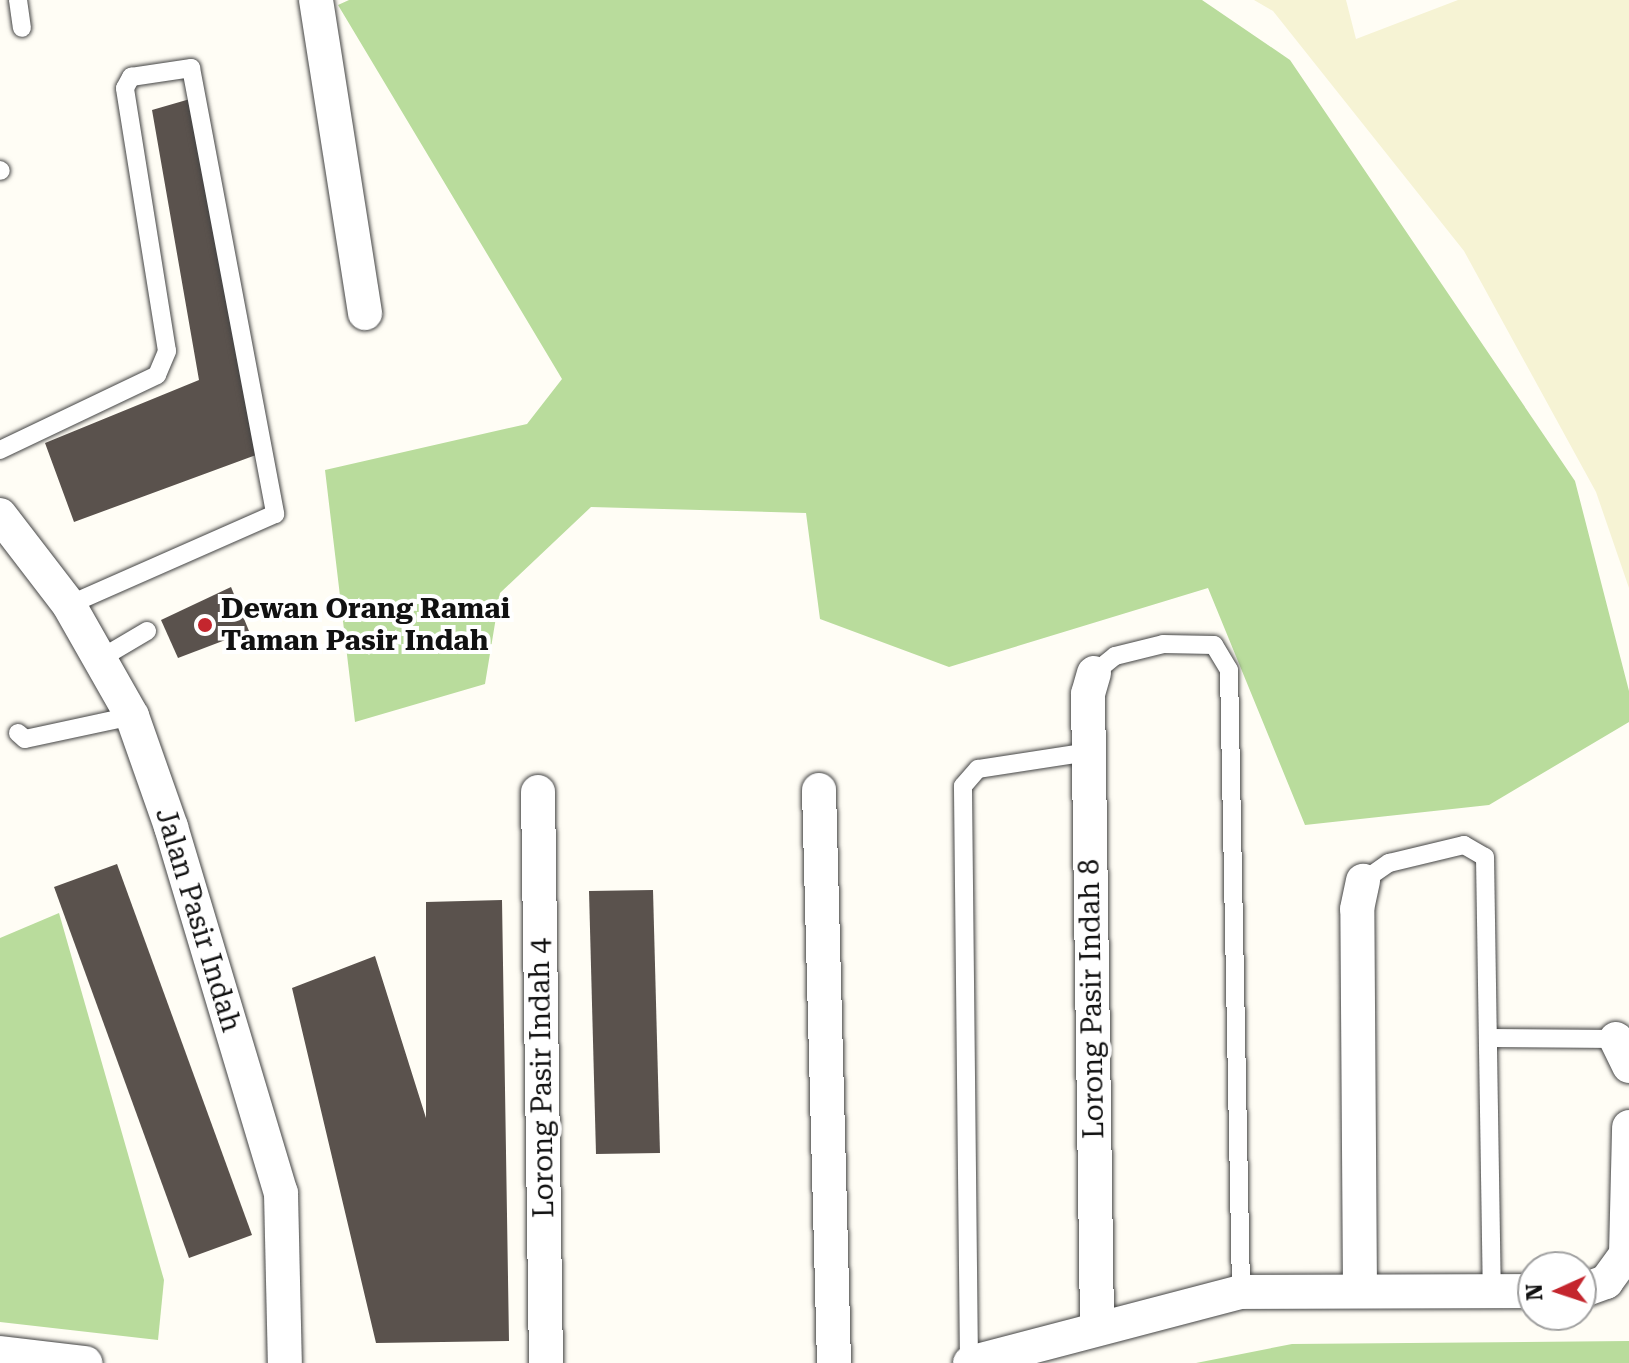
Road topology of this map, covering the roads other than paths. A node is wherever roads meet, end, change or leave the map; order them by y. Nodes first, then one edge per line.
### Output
1 (18, 0) edge
2 (316, 0) edge
3 (22, 28) dead end
4 (365, 313) dead end
5 (0, 450) edge
6 (0, 515) edge
7 (69, 605) junction
8 (147, 631) dead end
9 (98, 660) junction
10 (1094, 673) joint
11 (132, 716) junction
12 (18, 733) dead end
13 (1089, 752) junction
14 (819, 790) dead end
15 (538, 792) dead end
16 (1363, 881) joint
17 (1491, 1038) junction
18 (1622, 1053) edge
19 (1629, 1127) edge
20 (1597, 1285) edge
21 (1360, 1291) junction
22 (1492, 1291) junction
23 (1517, 1291) edge
24 (1241, 1292) junction
25 (1097, 1325) junction
26 (0, 1353) edge
27 (85, 1363) edge
28 (285, 1363) edge
29 (546, 1363) edge
30 (834, 1363) edge
31 (970, 1363) edge

1 - 3 lane
2 - 4 street
5 - 7 lane
6 - 7 street, Jalan Pasir Indah
7 - 9 street, Jalan Pasir Indah
8 - 9 lane
9 - 11 street, Jalan Pasir Indah
10 - 13 street, Lorong Pasir Indah 8
10 - 24 lane
11 - 12 lane
11 - 28 street, Jalan Pasir Indah
13 - 25 street, Lorong Pasir Indah 8
13 - 31 lane
14 - 30 street
15 - 29 street, Lorong Pasir Indah 4
16 - 17 lane
16 - 21 street
17 - 18 lane
17 - 22 lane
19 - 20 street
21 - 22 street
21 - 24 street
22 - 23 street
24 - 25 street
25 - 31 street
26 - 27 street

